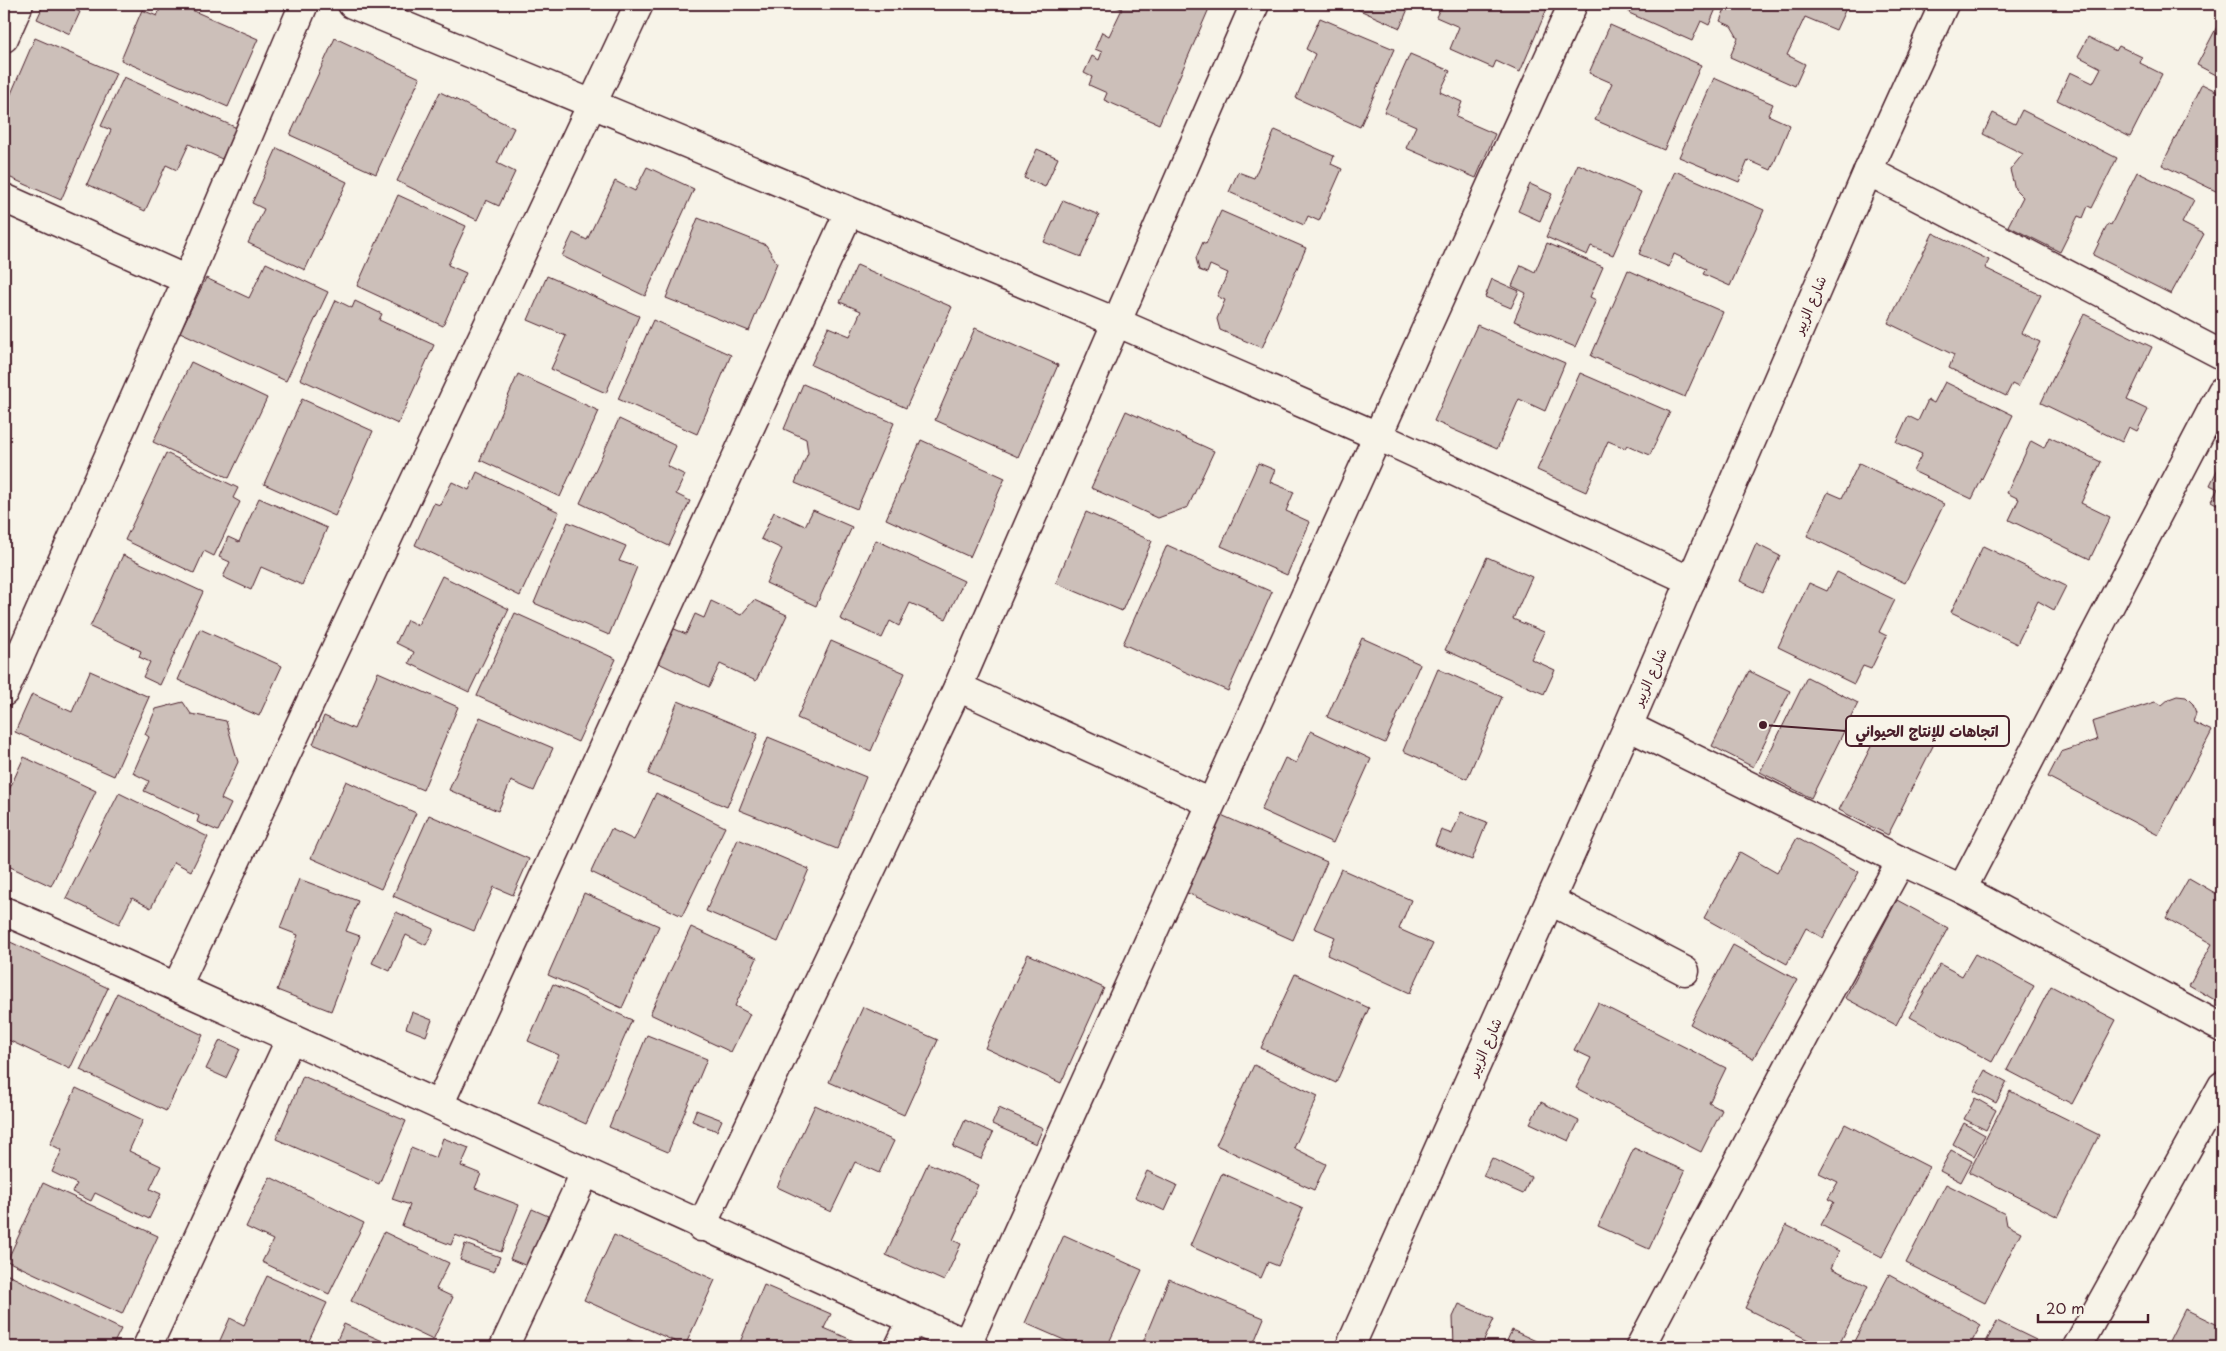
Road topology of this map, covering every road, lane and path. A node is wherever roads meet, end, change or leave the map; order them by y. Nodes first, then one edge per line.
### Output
1 (19, 4) edge
2 (304, 4) edge
3 (352, 4) edge
4 (639, 4) edge
5 (1255, 4) edge
6 (1574, 4) edge
7 (1944, 4) edge
8 (4, 38) edge
9 (593, 105) junction
10 (1868, 171) junction
11 (4, 198) edge
12 (850, 212) junction
13 (187, 280) junction
14 (1116, 322) junction
15 (2222, 355) edge
16 (2222, 391) edge
17 (1380, 438) junction
18 (1691, 581) junction
19 (958, 687) junction
20 (4, 692) edge
21 (1628, 726) junction
22 (1210, 803) junction
23 (1901, 861) junction
24 (1962, 889) junction
25 (1550, 902) junction
26 (4, 911) edge
27 (1685, 971) dead end
28 (177, 986) junction
29 (2222, 1028) edge
30 (291, 1038) junction
31 (2222, 1086) edge
32 (438, 1105) junction
33 (585, 1173) junction
34 (701, 1226) junction
35 (912, 1320) junction
36 (971, 1346) edge
37 (147, 1347) edge
38 (504, 1347) edge
39 (900, 1347) edge
40 (1350, 1347) edge
41 (1640, 1347) edge
42 (2077, 1347) edge

1 - 8 street
2 - 13 street
3 - 9 street
4 - 9 street
5 - 14 street
6 - 17 street
7 - 10 street, شارع الزبير
9 - 12 street
9 - 28 street
10 - 15 street
10 - 18 street, شارع الزبير
11 - 13 street
12 - 14 street
12 - 32 street
13 - 20 street
14 - 17 street
14 - 19 street
16 - 24 street
17 - 18 street
17 - 22 street
18 - 21 street, شارع الزبير
19 - 22 street
19 - 34 street
21 - 23 street
21 - 25 street, شارع الزبير
22 - 36 street
23 - 24 street
23 - 41 street
24 - 29 street
25 - 27 street
25 - 40 street, شارع الزبير
26 - 28 street
28 - 30 street
30 - 32 street
30 - 37 street
31 - 42 street
32 - 33 street
33 - 34 street
33 - 38 street
34 - 35 street
35 - 36 street
35 - 39 street

